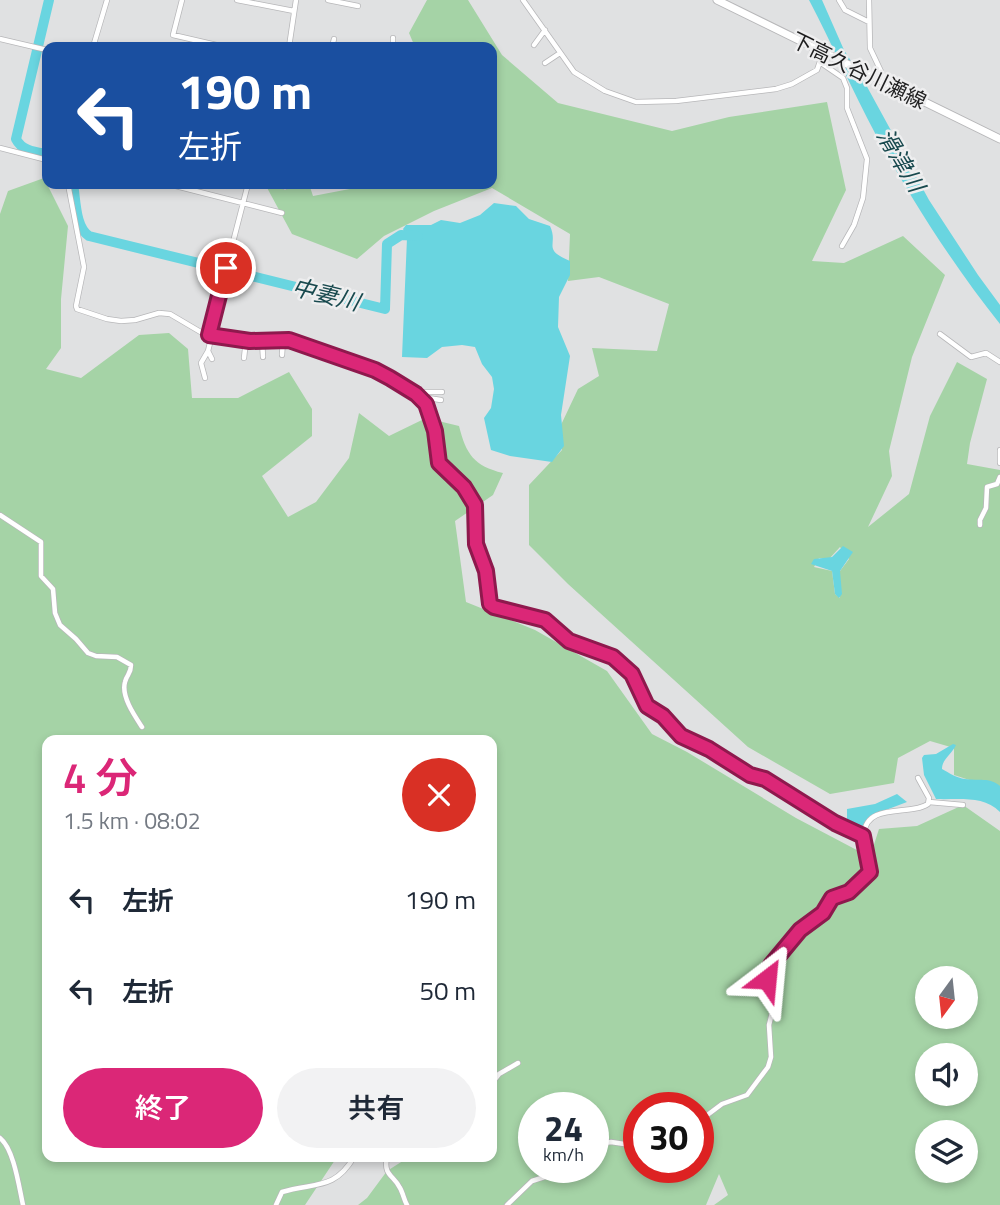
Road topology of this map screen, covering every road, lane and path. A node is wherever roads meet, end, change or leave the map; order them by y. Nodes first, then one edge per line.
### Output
1 (107, 0) edge
2 (181, 0) edge
3 (237, 0) edge
4 (296, 0) edge
5 (328, 0) edge
6 (523, 0) edge
7 (717, 0) edge
8 (839, 0) edge
9 (869, 0) edge
10 (358, 6) dead end
11 (294, 11) junction
12 (869, 22) junction
13 (545, 30) junction
14 (393, 38) dead end
15 (0, 39) edge
16 (334, 39) dead end
17 (94, 42) edge
18 (205, 42) edge
19 (290, 42) edge
20 (333, 42) edge
21 (393, 42) edge
22 (534, 45) dead end
23 (42, 49) edge
24 (560, 53) junction
25 (826, 54) junction
26 (545, 63) dead end
27 (821, 63) junction
28 (887, 85) junction
29 (1000, 139) edge
30 (0, 148) edge
31 (42, 159) edge
32 (69, 189) edge
33 (189, 189) edge
34 (247, 189) edge
35 (243, 202) junction
36 (282, 212) dead end
37 (842, 246) dead end
38 (940, 334) dead end
39 (211, 335) junction
40 (246, 340) junction
41 (283, 340) junction
42 (262, 341) junction
43 (208, 351) junction
44 (282, 355) dead end
45 (263, 357) dead end
46 (244, 358) dead end
47 (212, 359) dead end
48 (1000, 362) edge
49 (205, 378) dead end
50 (442, 392) dead end
51 (420, 396) junction
52 (441, 400) dead end
53 (1000, 450) edge
54 (1000, 463) edge
55 (1000, 477) edge
56 (0, 514) edge
57 (980, 525) dead end
58 (142, 727) dead end
59 (918, 778) dead end
60 (929, 802) junction
61 (963, 805) dead end
62 (863, 836) junction
63 (518, 1063) dead end
64 (497, 1077) edge
65 (714, 1110) edge
66 (0, 1138) edge
67 (351, 1162) edge
68 (387, 1162) edge
69 (530, 1183) edge
70 (23, 1205) edge
71 (276, 1205) edge
72 (407, 1205) edge
73 (508, 1205) edge

1 - 17 street
2 - 18 street
3 - 11 street
4 - 11 street
5 - 10 street
6 - 13 street
7 - 25 main road, 下高久谷川瀬線
8 - 12 street
9 - 12 street
11 - 19 street
12 - 28 street
13 - 22 street
13 - 24 street
14 - 21 street
15 - 23 street
16 - 20 street
24 - 26 street
24 - 27 street
25 - 27 street
25 - 28 main road, 下高久谷川瀬線
27 - 37 street
28 - 29 main road, 下高久谷川瀬線
30 - 31 street
32 - 39 street
33 - 35 street
34 - 35 street
35 - 36 street
35 - 39 street
38 - 48 street
39 - 40 street
39 - 43 street
40 - 42 street
40 - 46 street
41 - 42 street
41 - 44 street
41 - 51 street
42 - 45 street
43 - 47 street
43 - 49 street
50 - 51 street
51 - 52 street
51 - 62 street
53 - 54 street
55 - 57 street
56 - 58 street
59 - 60 street
60 - 61 street
60 - 62 street
62 - 65 street
63 - 64 street
66 - 70 street
67 - 71 street
68 - 72 street
69 - 73 street

